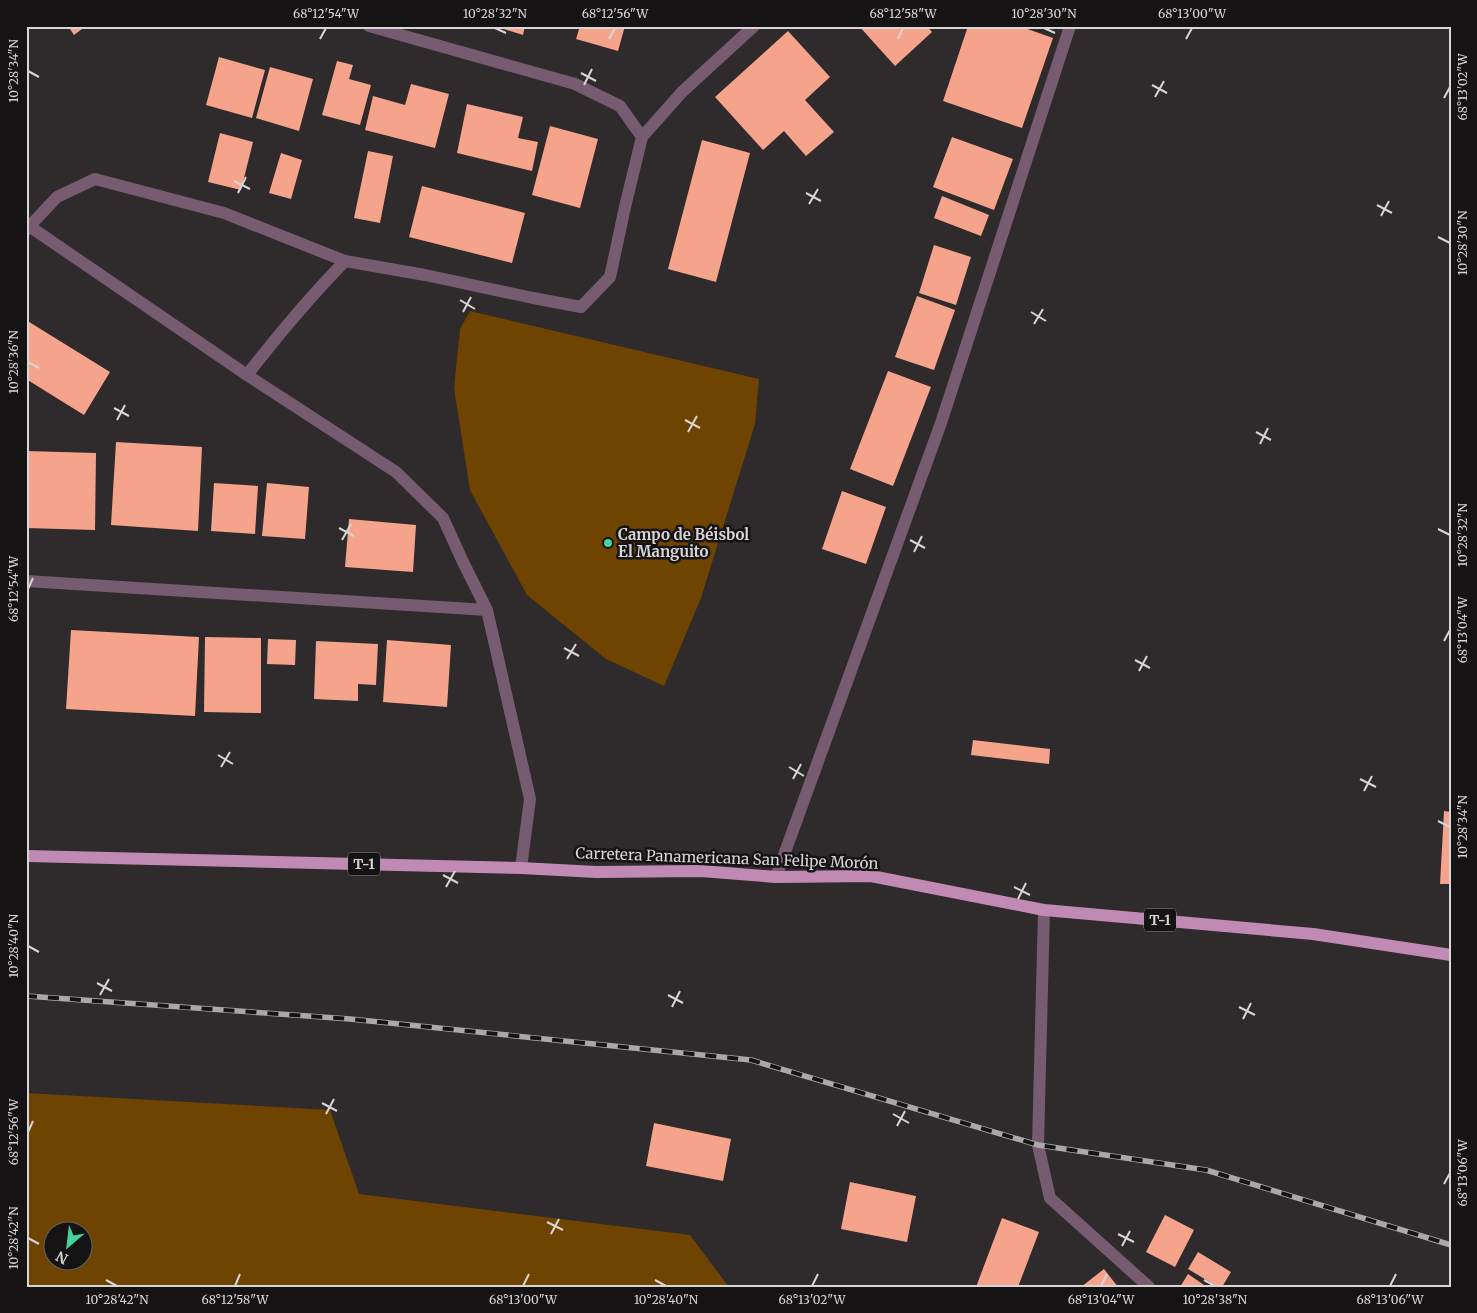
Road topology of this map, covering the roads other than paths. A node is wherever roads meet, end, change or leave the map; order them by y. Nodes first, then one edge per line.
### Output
1 (369, 26) edge
2 (754, 26) edge
3 (1070, 26) edge
4 (642, 137) junction
5 (27, 227) edge
6 (345, 261) junction
7 (247, 375) junction
8 (26, 581) edge
9 (487, 610) junction
10 (26, 856) edge
11 (521, 868) junction
12 (776, 877) junction
13 (1044, 910) junction
14 (1451, 954) edge
15 (1149, 1287) edge

1 - 4 street
2 - 4 street
3 - 12 street
4 - 6 street
5 - 6 street
5 - 7 street
6 - 7 street
7 - 9 street
8 - 9 street
9 - 11 street
10 - 11 main road, Carretera Panamericana San Felipe Morón / T-1
11 - 12 main road, Carretera Panamericana San Felipe Morón / T-1
12 - 13 main road, Carretera Panamericana San Felipe Morón / T-1
13 - 14 main road, Carretera Panamericana San Felipe Morón / T-1
13 - 15 street

